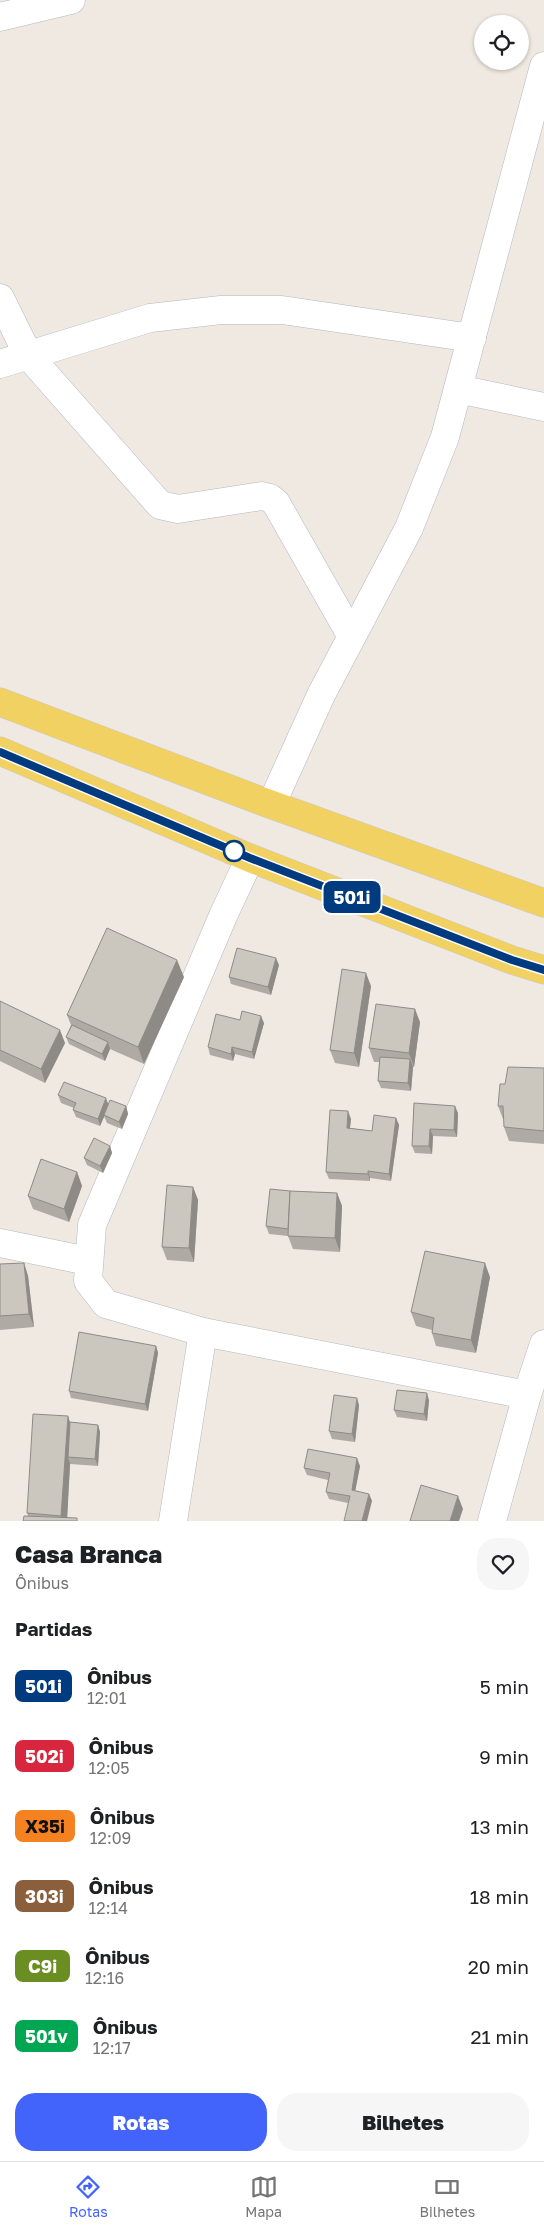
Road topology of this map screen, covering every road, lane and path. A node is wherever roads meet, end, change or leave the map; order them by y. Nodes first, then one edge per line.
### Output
1 (71, 0) edge
2 (0, 17) edge
3 (544, 66) edge
4 (0, 298) edge
5 (472, 338) junction
6 (28, 355) junction
7 (0, 364) edge
8 (458, 389) junction
9 (544, 407) edge
10 (351, 635) junction
11 (0, 702) edge
12 (0, 752) edge
13 (272, 804) junction
14 (250, 858) junction
15 (544, 903) edge
16 (544, 970) edge
17 (0, 1243) edge
18 (88, 1261) junction
19 (204, 1332) junction
20 (544, 1344) edge
21 (527, 1395) junction
22 (172, 1521) edge
23 (492, 1521) edge

1 - 2 street
3 - 5 street
4 - 6 street
5 - 6 street
5 - 8 street
6 - 7 street
6 - 10 street
8 - 9 street
8 - 10 street
10 - 13 street
11 - 13 main road
12 - 14 main road
13 - 15 main road
14 - 16 main road
14 - 18 street
17 - 18 street
18 - 19 street
19 - 21 street
19 - 22 street
20 - 21 street
21 - 23 street

